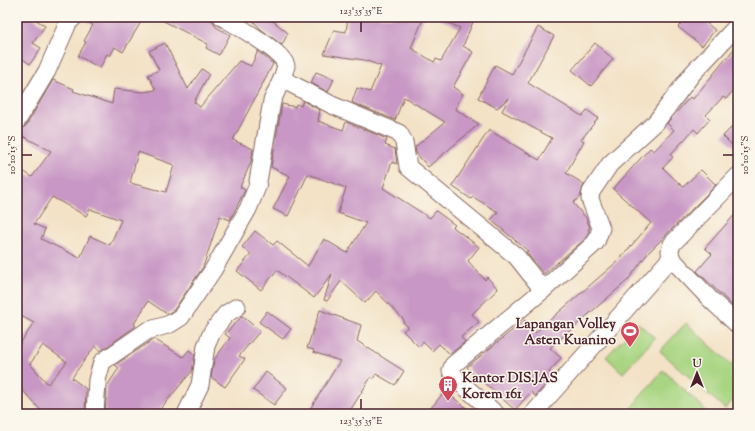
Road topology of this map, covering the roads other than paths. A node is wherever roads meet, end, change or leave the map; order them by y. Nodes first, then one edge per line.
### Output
1 (222, 17) edge
2 (67, 19) edge
3 (738, 25) edge
4 (282, 79) junction
5 (17, 121) edge
6 (738, 176) edge
7 (671, 258) junction
8 (543, 290) junction
9 (238, 307) dead end
10 (738, 325) edge
11 (95, 414) edge
12 (186, 414) edge
13 (496, 414) edge
14 (533, 414) edge

1 - 4 street
2 - 5 street
3 - 8 street
4 - 8 street
4 - 11 street
6 - 7 street
7 - 10 street
7 - 14 street
8 - 13 street
9 - 12 street

